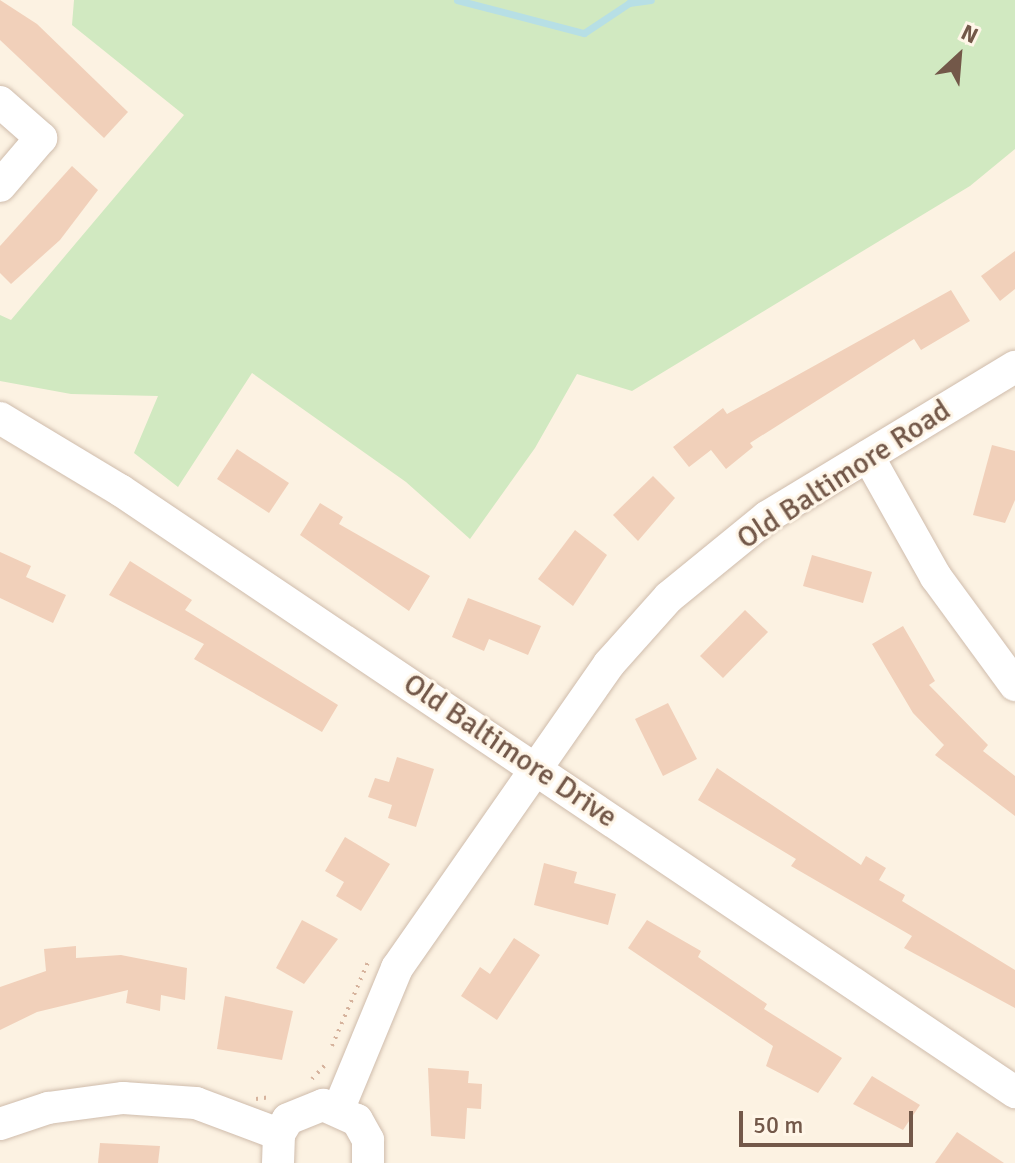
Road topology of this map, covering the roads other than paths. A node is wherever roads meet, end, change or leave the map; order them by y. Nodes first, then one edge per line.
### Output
1 (0, 102) edge
2 (0, 186) edge
3 (1015, 367) edge
4 (0, 418) edge
5 (868, 456) junction
6 (1015, 685) edge
7 (535, 767) junction
8 (1015, 1092) edge
9 (339, 1108) junction
10 (0, 1124) edge
11 (278, 1149) edge
12 (368, 1163) edge

1 - 2 street
3 - 5 street, Old Baltimore Road
4 - 7 street, Old Baltimore Drive
5 - 6 street
5 - 7 street, Old Baltimore Road
7 - 8 street, Old Baltimore Drive
7 - 9 street, Old Baltimore Road
9 - 11 street
9 - 12 street
10 - 11 street

